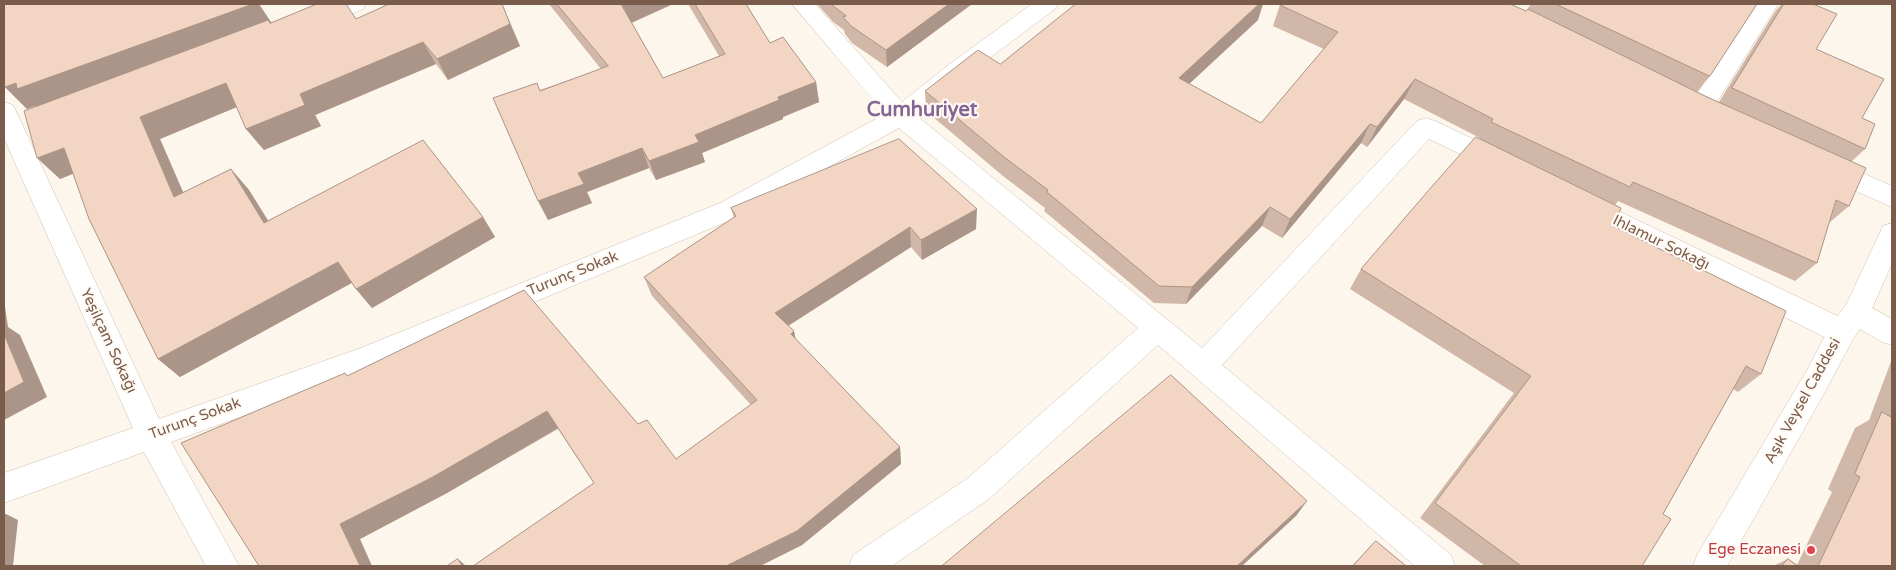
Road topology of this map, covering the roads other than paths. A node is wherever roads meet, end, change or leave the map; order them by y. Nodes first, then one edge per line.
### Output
1 (355, 4) edge
2 (802, 4) edge
3 (1047, 4) edge
4 (1767, 4) edge
5 (290, 28) edge
6 (1700, 109) edge
7 (901, 116) junction
8 (13, 126) edge
9 (1805, 157) edge
10 (1523, 175) edge
11 (1558, 192) edge
12 (1892, 197) edge
13 (1892, 234) edge
14 (1849, 323) junction
15 (1158, 328) junction
16 (1892, 333) edge
17 (1202, 366) junction
18 (151, 435) junction
19 (4, 488) edge
20 (223, 566) edge
21 (866, 566) edge
22 (1439, 566) edge
23 (1709, 566) edge

1 - 5 street
2 - 7 street
3 - 7 street, Turunç Sokak
4 - 6 street
7 - 15 street
7 - 18 street, Turunç Sokak
8 - 18 street, Yeşilçam Sokağı
9 - 12 street
10 - 17 street
11 - 14 street, Ihlamur Sokağı
13 - 14 street, Aşık Veysel Caddesi
14 - 16 street, Ihlamur Sokağı
14 - 23 street, Aşık Veysel Caddesi
15 - 17 street
15 - 21 street
17 - 22 street
18 - 19 street, Turunç Sokak
18 - 20 street, Yeşilçam Sokağı

